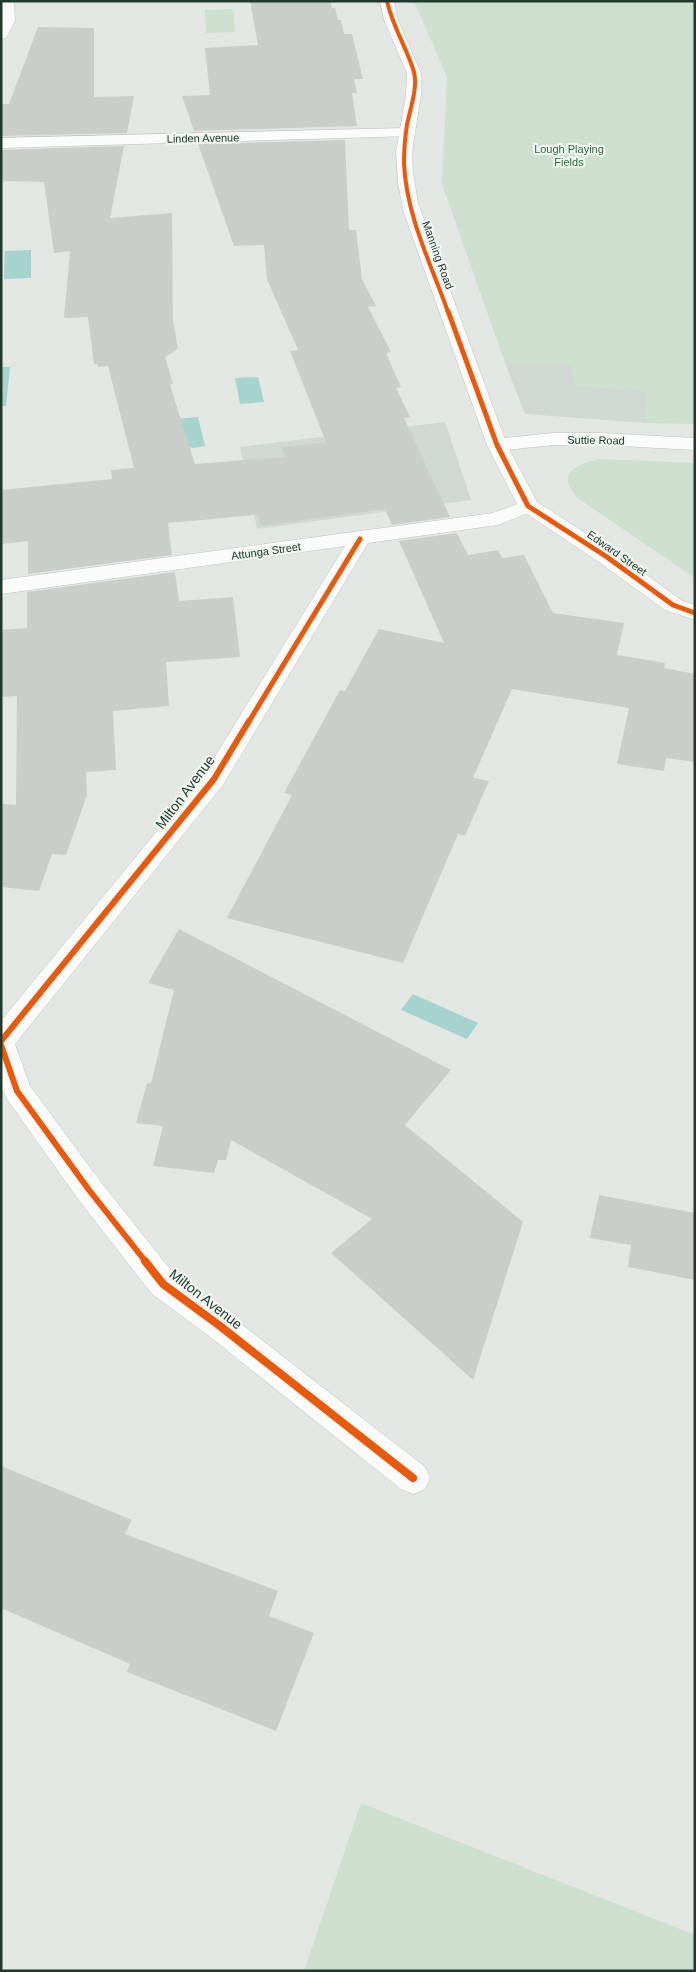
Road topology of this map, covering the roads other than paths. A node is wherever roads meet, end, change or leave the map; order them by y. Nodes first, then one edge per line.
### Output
1 (7, 1) edge
2 (387, 1) edge
3 (1, 35) edge
4 (406, 133) junction
5 (1, 143) edge
6 (497, 444) junction
7 (695, 444) edge
8 (528, 506) junction
9 (360, 539) junction
10 (1, 587) edge
11 (695, 613) edge
12 (1, 1041) edge
13 (1, 1045) edge
14 (413, 1478) dead end

1 - 3 street
2 - 4 street, Manning Road
4 - 5 street, Linden Avenue
4 - 6 street, Manning Road
6 - 7 street, Suttie Road
6 - 8 street, Manning Road
8 - 9 street, Attunga Street
8 - 11 street, Edward Street
9 - 10 street, Attunga Street
9 - 12 street, Milton Avenue
13 - 14 street, Milton Avenue

